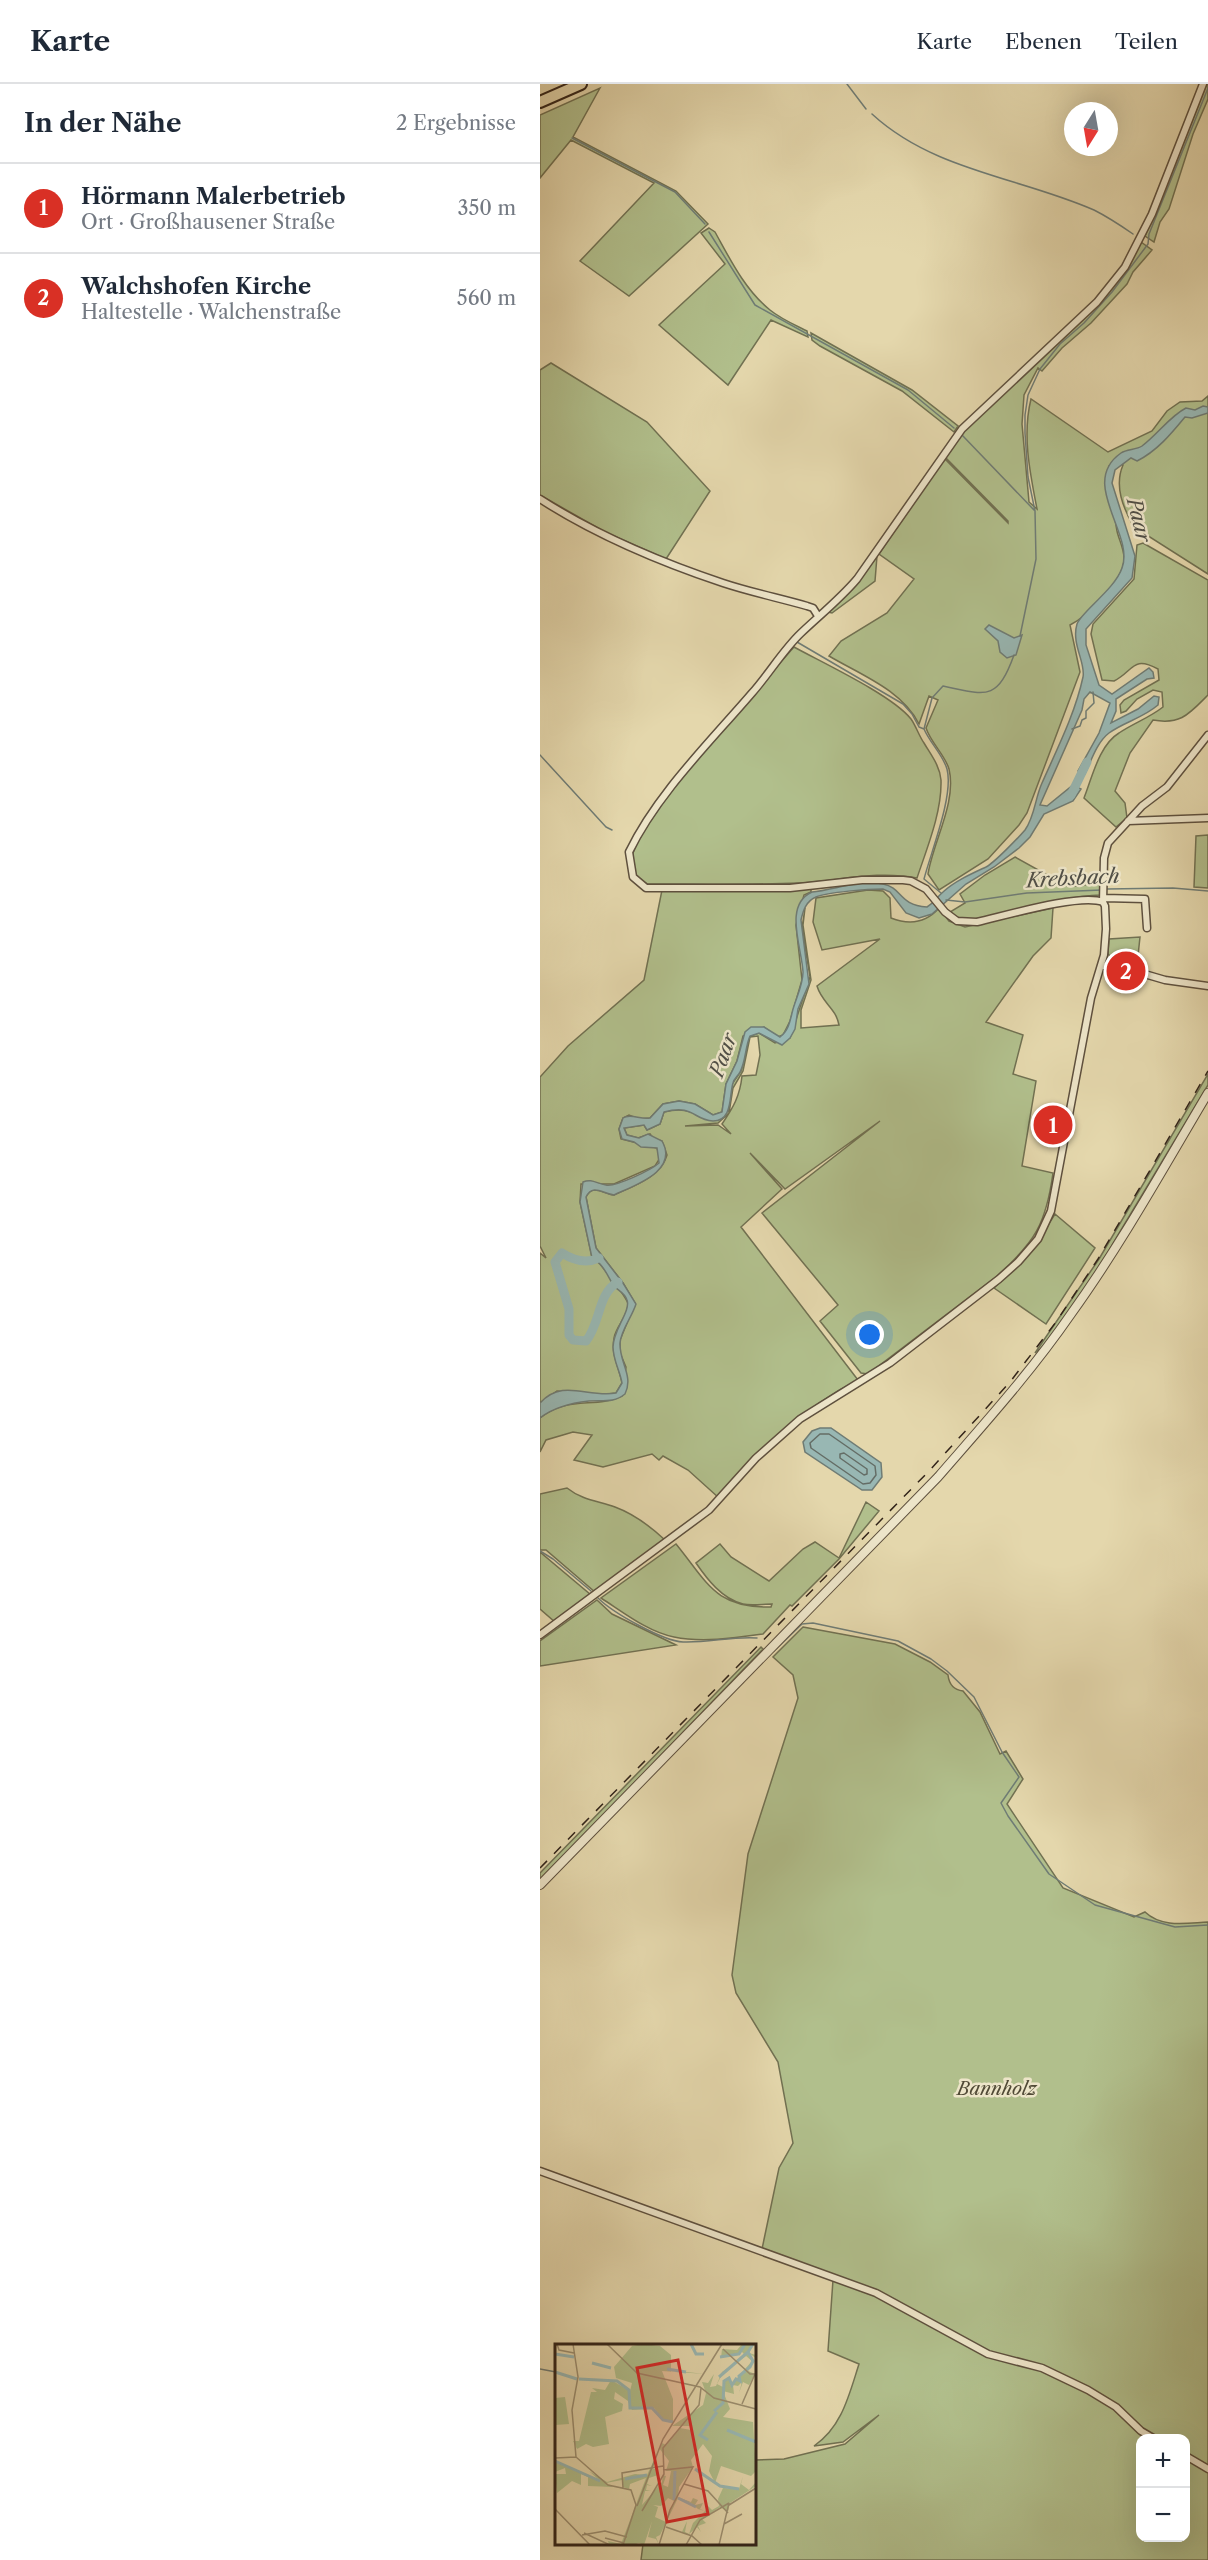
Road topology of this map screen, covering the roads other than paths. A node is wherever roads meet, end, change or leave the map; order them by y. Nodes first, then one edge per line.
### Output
1 (581, 84) edge
2 (1203, 84) edge
3 (540, 102) edge
4 (540, 500) edge
5 (818, 616) junction
6 (1208, 735) edge
7 (1208, 818) edge
8 (1128, 821) junction
9 (1104, 898) junction
10 (1147, 928) dead end
11 (1103, 958) junction
12 (1101, 966) junction
13 (1117, 966) junction
14 (1208, 986) edge
15 (1208, 1093) edge
16 (540, 1635) edge
17 (540, 1885) edge
18 (540, 2171) edge
19 (1147, 2434) edge
20 (1190, 2459) edge
21 (1208, 2469) edge

1 - 3 highway
2 - 5 street
4 - 5 street
5 - 9 street
6 - 8 street
7 - 8 street
8 - 9 street
9 - 10 street
9 - 11 street
11 - 12 street
11 - 13 street
12 - 13 street
12 - 16 street
13 - 14 street
15 - 17 street
18 - 19 street
20 - 21 street

